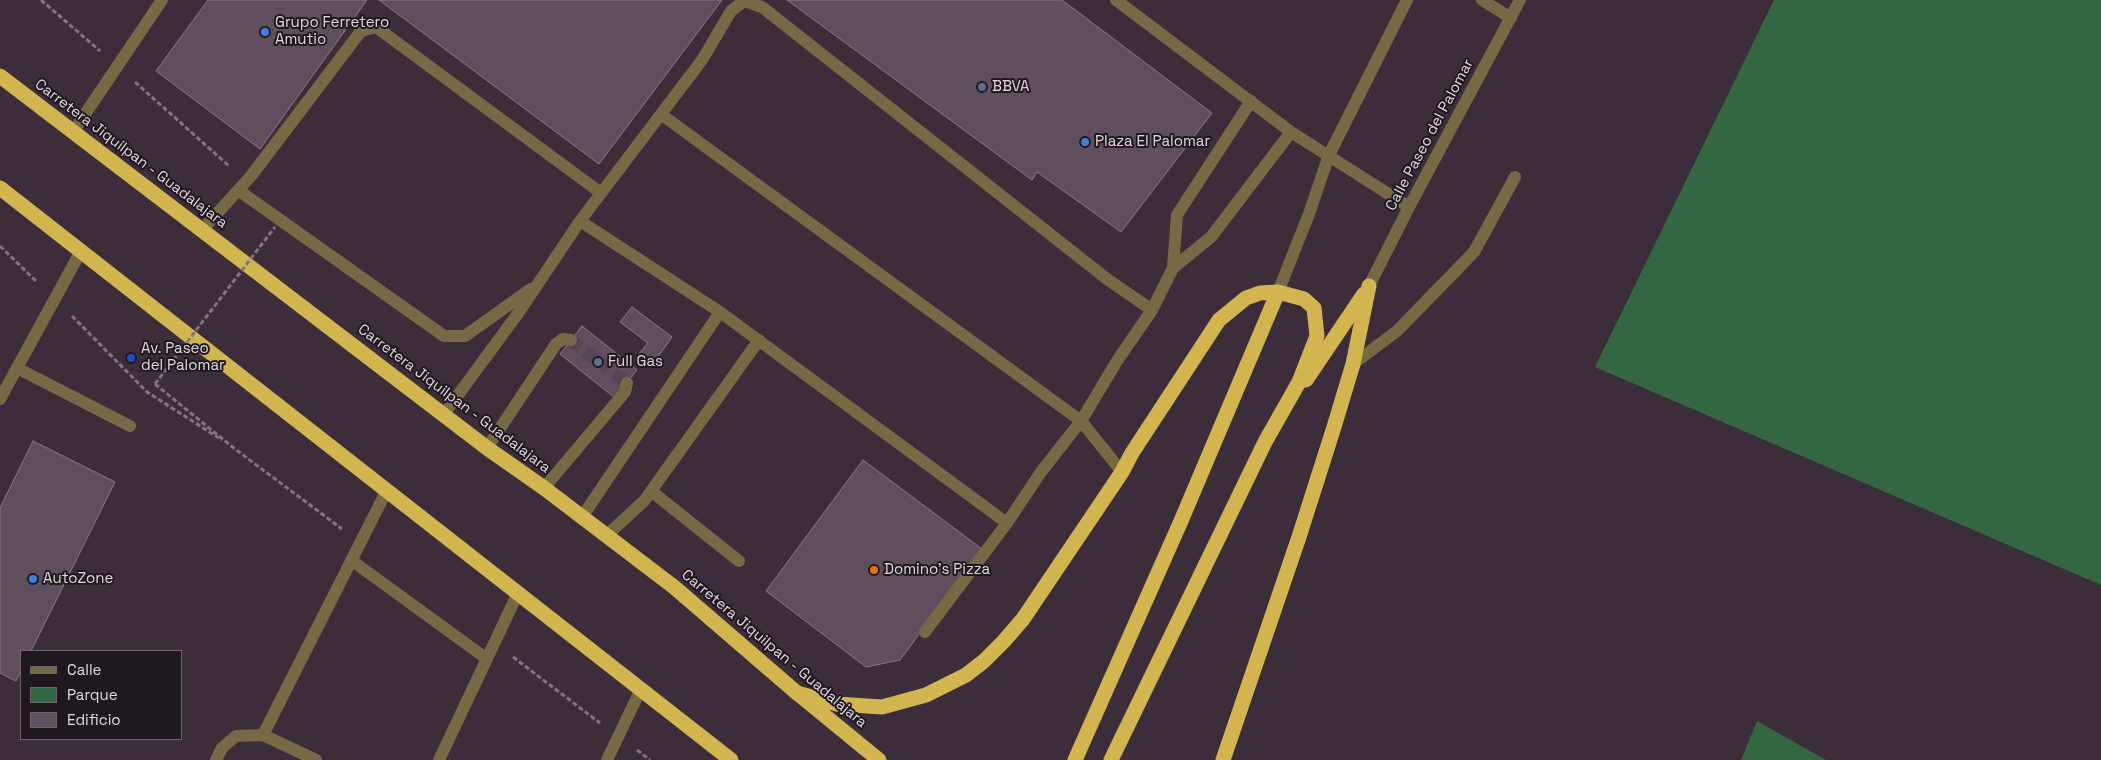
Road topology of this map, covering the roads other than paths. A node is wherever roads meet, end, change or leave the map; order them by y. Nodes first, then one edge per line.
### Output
1 (162, 0) edge
2 (1116, 0) edge
3 (1407, 0) edge
4 (1482, 0) edge
5 (1520, 0) edge
6 (744, 1) edge
7 (1511, 18) junction
8 (0, 76) edge
9 (1251, 101) junction
10 (662, 115) junction
11 (73, 132) junction
12 (1291, 132) junction
13 (1329, 156) junction
14 (1515, 177) dead end
15 (242, 185) junction
16 (0, 188) edge
17 (601, 193) junction
18 (1409, 207) junction
19 (580, 221) junction
20 (202, 230) junction
21 (81, 251) junction
22 (1173, 268) junction
23 (538, 284) junction
24 (1369, 286) junction
25 (1278, 292) junction
26 (1152, 310) junction
27 (720, 312) junction
28 (571, 340) dead end
29 (759, 340) junction
30 (1353, 364) junction
31 (17, 368) junction
32 (627, 383) dead end
33 (0, 400) edge
34 (444, 414) junction
35 (1081, 421) junction
36 (130, 426) dead end
37 (1265, 442) junction
38 (487, 448) junction
39 (1122, 472) junction
40 (544, 488) junction
41 (387, 490) junction
42 (651, 492) junction
43 (582, 517) junction
44 (1007, 523) junction
45 (606, 536) junction
46 (351, 560) junction
47 (739, 561) dead end
48 (518, 593) junction
49 (925, 632) dead end
50 (487, 659) junction
51 (641, 689) junction
52 (797, 693) junction
53 (263, 735) junction
54 (216, 760) edge
55 (316, 760) edge
56 (439, 760) edge
57 (607, 760) edge
58 (731, 760) edge
59 (879, 760) edge
60 (1075, 760) edge
61 (1111, 760) edge
62 (1223, 760) edge

1 - 11 street
2 - 9 street
3 - 13 street
4 - 7 street
5 - 7 street, Calle Paseo del Palomar
6 - 10 street
6 - 26 street
7 - 18 street, Calle Paseo del Palomar
8 - 11 highway, Carretera Jiquilpan - Guadalajara
9 - 12 street
9 - 22 street
10 - 17 street
10 - 35 street
11 - 20 highway, Carretera Jiquilpan - Guadalajara
12 - 13 street
12 - 22 street
13 - 18 street
13 - 25 street
14 - 30 street
15 - 17 street
15 - 20 street
15 - 23 street
16 - 21 highway
17 - 19 street
18 - 24 street, Calle Paseo del Palomar
19 - 23 street
19 - 27 street
20 - 34 highway, Carretera Jiquilpan - Guadalajara
21 - 31 street
21 - 41 highway
22 - 26 street
23 - 34 street
24 - 30 highway
24 - 37 highway
25 - 37 highway
25 - 39 highway
25 - 60 highway
26 - 35 street
27 - 29 street
27 - 43 street
28 - 38 street
29 - 42 street
29 - 44 street
30 - 62 highway
31 - 33 street
31 - 36 street
32 - 40 street
34 - 38 highway, Carretera Jiquilpan - Guadalajara
35 - 39 street
35 - 44 street
37 - 61 highway
38 - 40 highway, Carretera Jiquilpan - Guadalajara
39 - 52 highway
40 - 43 highway, Carretera Jiquilpan - Guadalajara
41 - 46 street
41 - 48 highway
42 - 45 street
42 - 47 street
43 - 45 highway, Carretera Jiquilpan - Guadalajara
44 - 49 street
45 - 52 highway, Carretera Jiquilpan - Guadalajara
46 - 50 street
46 - 53 street
48 - 50 street
48 - 51 highway
50 - 56 street
51 - 57 street
51 - 58 highway
52 - 59 highway, Carretera Jiquilpan - Guadalajara
53 - 54 street
53 - 55 street

